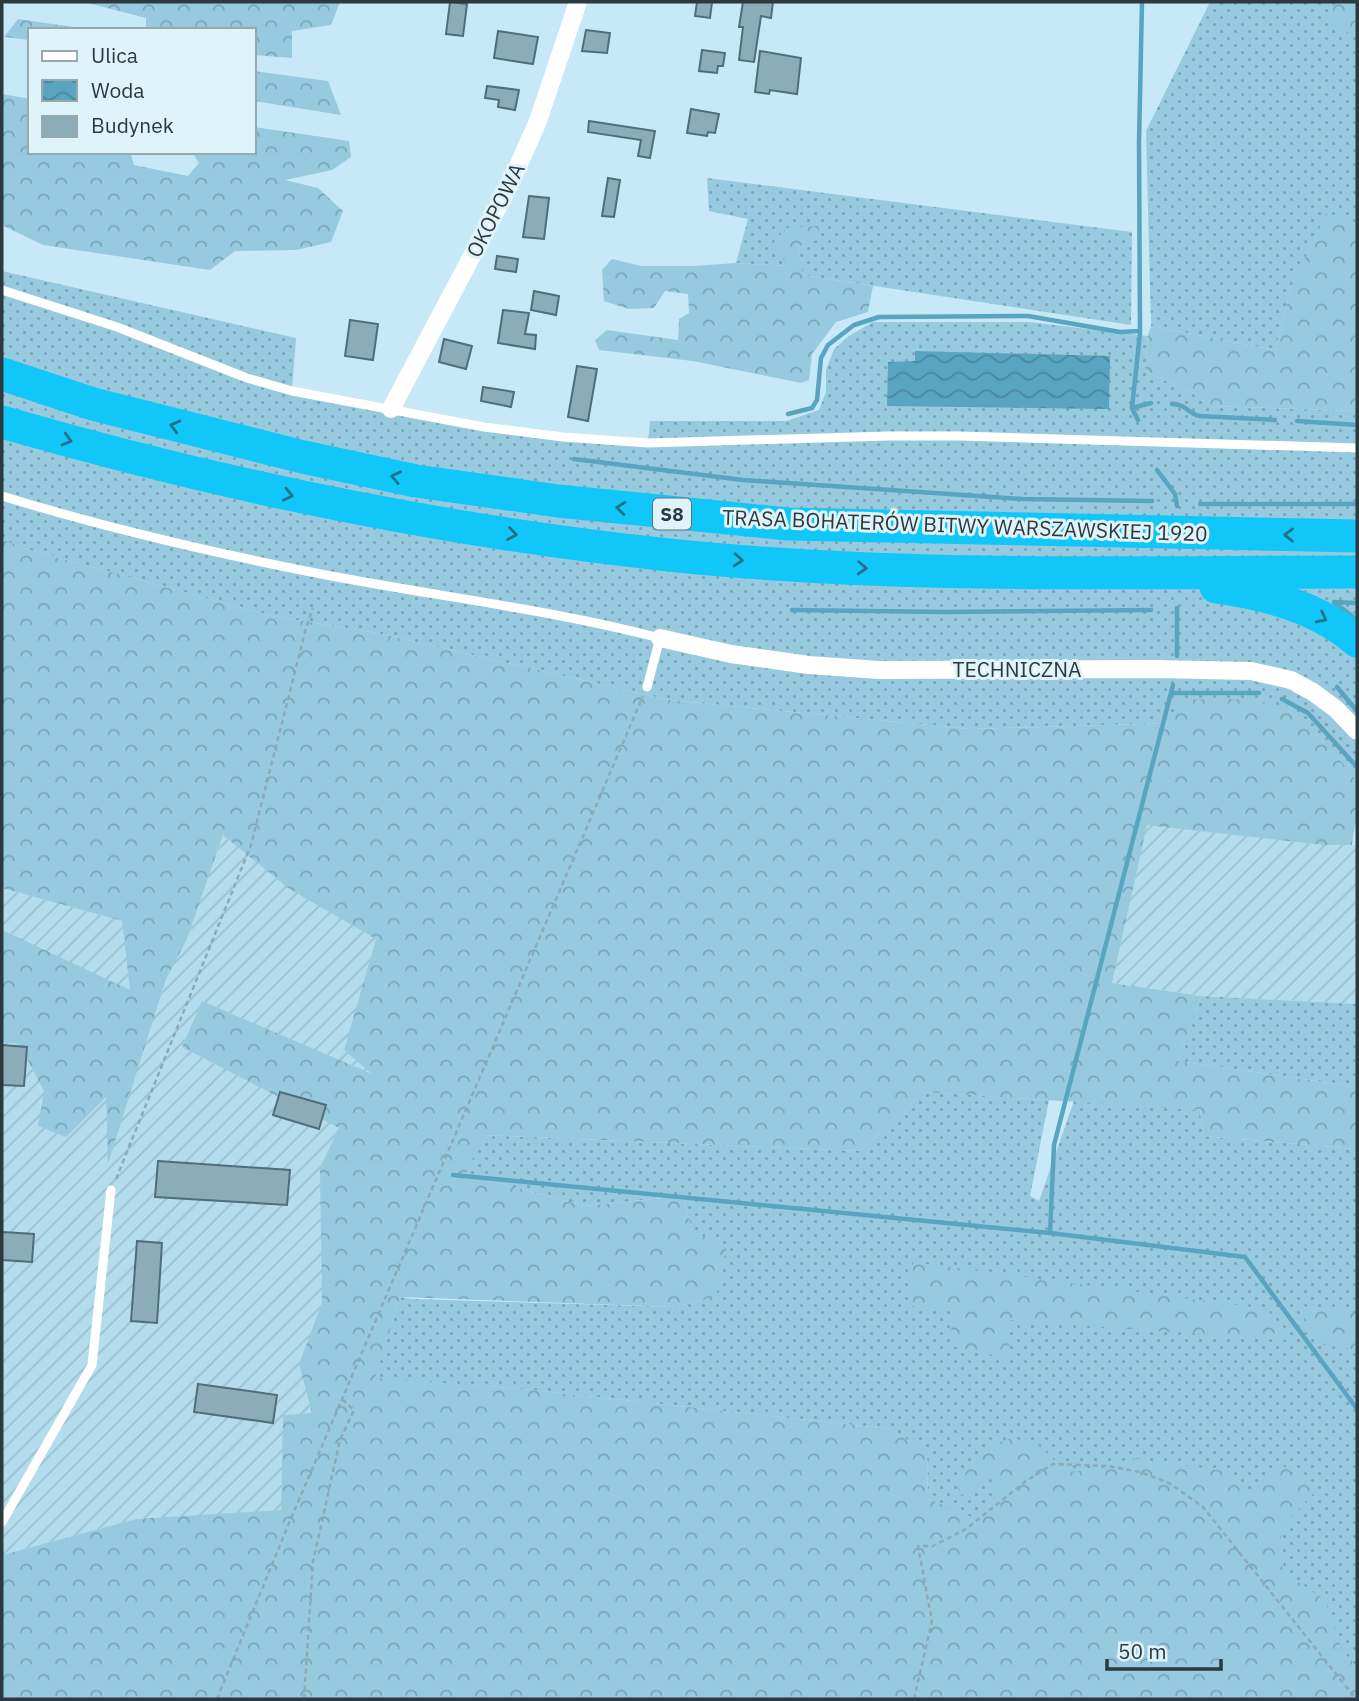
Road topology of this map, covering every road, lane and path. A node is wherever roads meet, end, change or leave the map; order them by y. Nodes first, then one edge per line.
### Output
1 (578, 2) edge
2 (2, 290) edge
3 (2, 374) edge
4 (391, 409) junction
5 (2, 422) edge
6 (1357, 448) edge
7 (2, 496) edge
8 (1357, 536) edge
9 (1088, 572) junction
10 (1357, 572) edge
11 (313, 607) dead end
12 (660, 638) junction
13 (1357, 642) edge
14 (647, 687) joint
15 (1357, 731) edge
16 (111, 1190) joint
17 (343, 1400) junction
18 (2, 1522) edge
19 (217, 1699) edge
20 (304, 1699) edge
21 (914, 1699) edge
22 (1356, 1699) edge

1 - 4 street, OKOPOWA
2 - 4 lane
8 -> 3 highway, TRASA BOHATERÓW BITWY WARSZAWSKIEJ 1920 / S8
4 - 6 lane
5 -> 9 highway, TRASA BOHATERÓW BITWY WARSZAWSKIEJ 1920 / S8
7 - 12 lane
9 - 10 highway, TRASA BOHATERÓW BITWY WARSZAWSKIEJ 1920 / S8
9 -> 13 highway
11 - 16 path
12 - 14 lane
12 - 15 street, TECHNICZNA
14 - 17 path
16 - 18 lane
17 - 19 path
17 - 20 path
21 - 22 path

